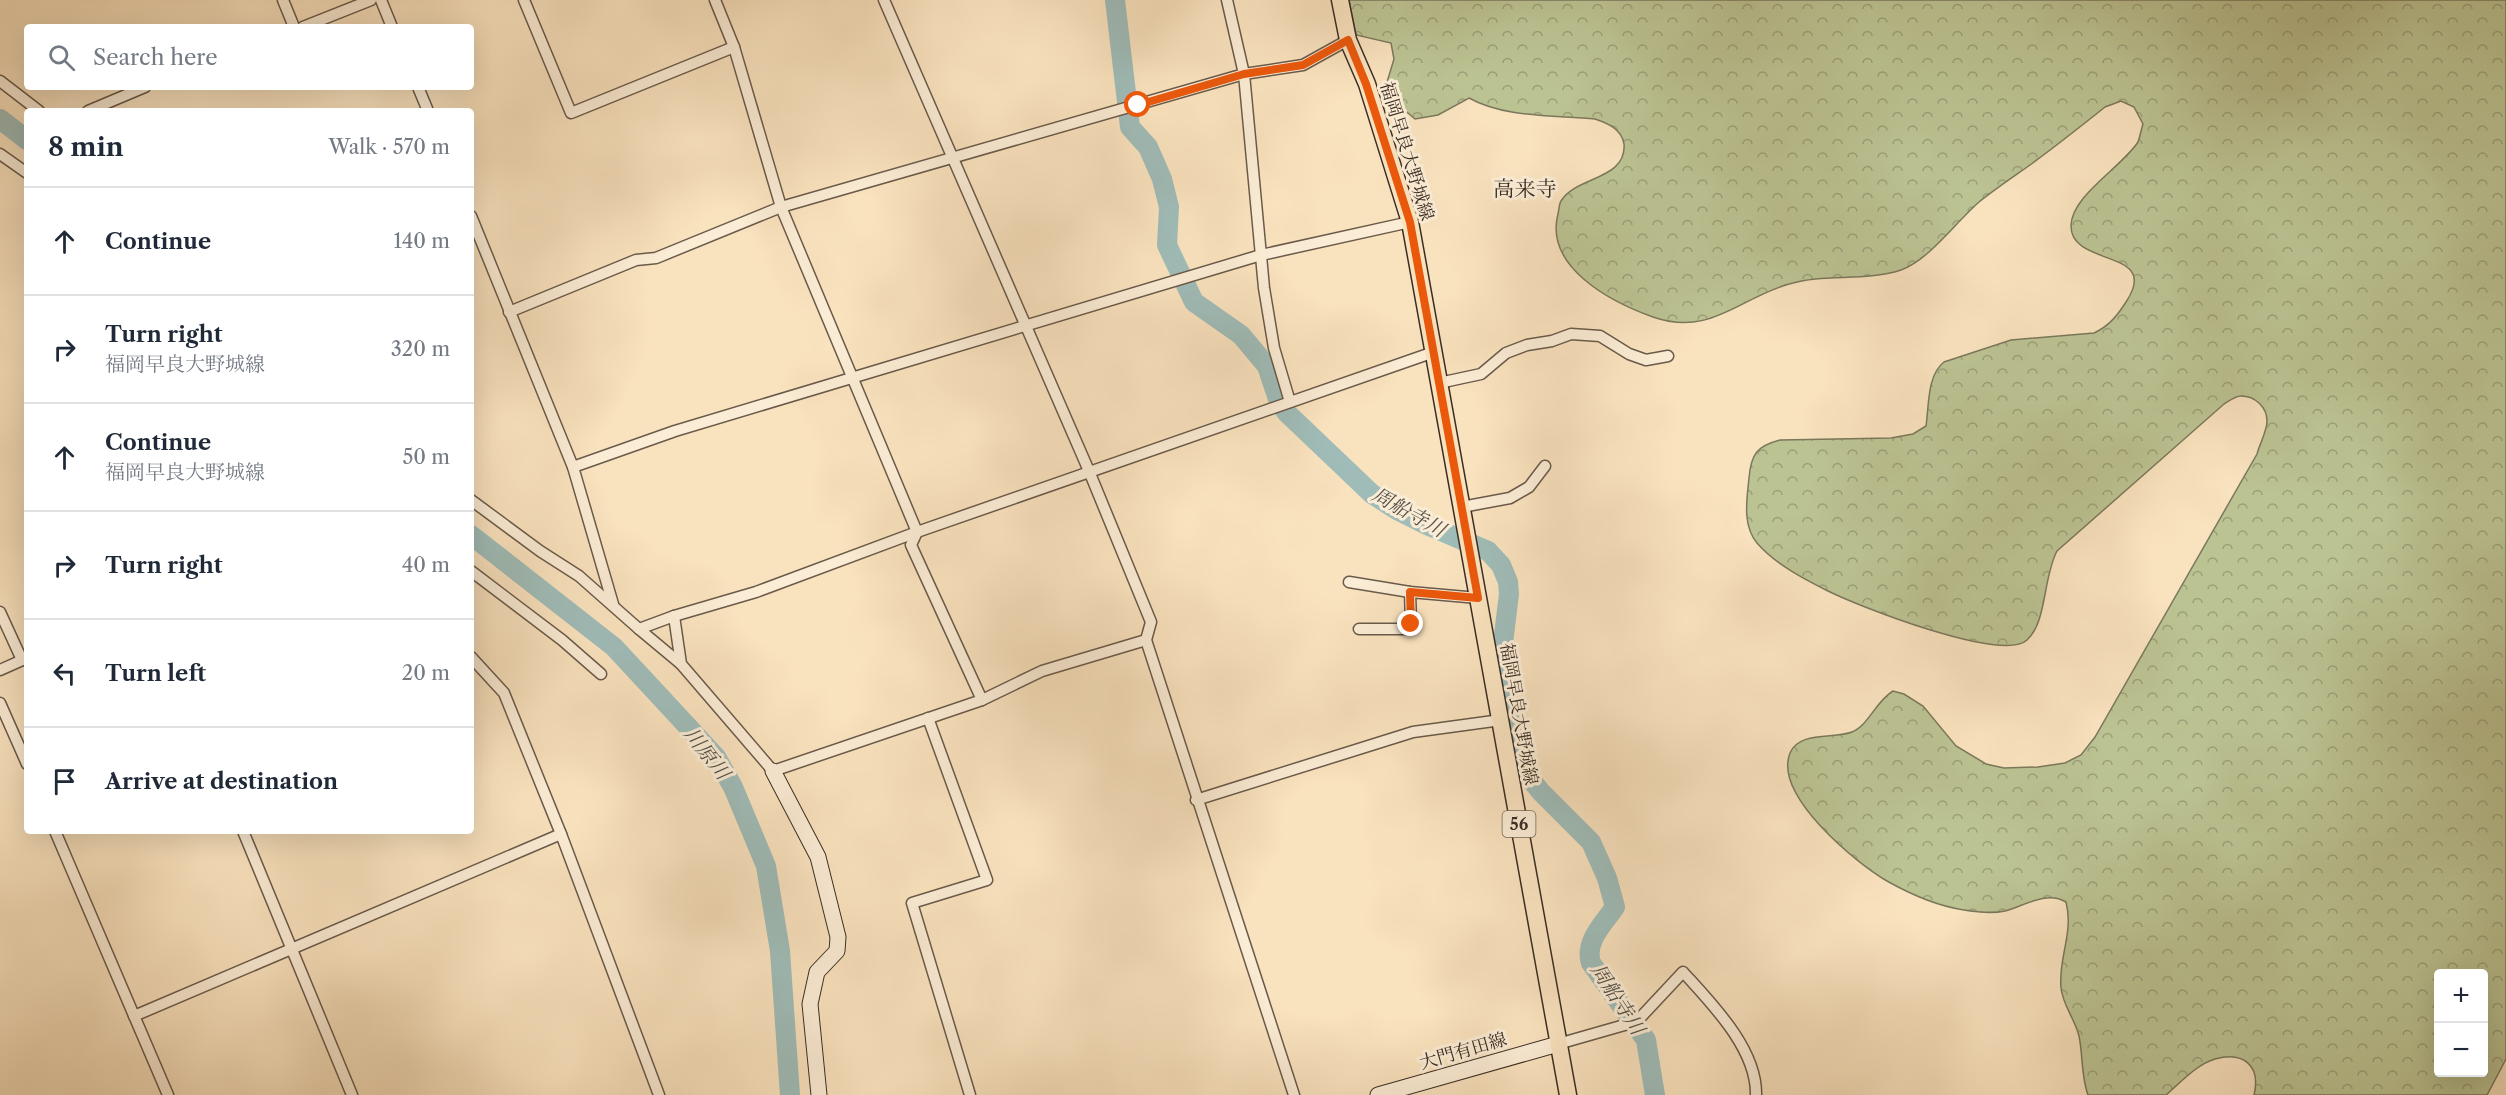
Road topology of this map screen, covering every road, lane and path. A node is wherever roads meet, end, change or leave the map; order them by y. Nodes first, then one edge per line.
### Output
1 (283, 0) edge
2 (371, 0) edge
3 (381, 0) edge
4 (524, 0) edge
5 (715, 0) edge
6 (884, 0) edge
7 (1227, 0) edge
8 (1340, 0) edge
9 (293, 24) edge
10 (311, 24) edge
11 (391, 24) edge
12 (1348, 40) junction
13 (734, 47) junction
14 (1244, 74) junction
15 (0, 81) edge
16 (138, 90) edge
17 (419, 90) edge
18 (35, 108) edge
19 (95, 108) edge
20 (428, 108) edge
21 (0, 154) edge
22 (953, 157) junction
23 (24, 171) edge
24 (781, 207) junction
25 (1410, 222) junction
26 (474, 224) edge
27 (1261, 255) junction
28 (509, 312) junction
29 (1026, 325) junction
30 (1434, 352) junction
31 (1668, 356) dead end
32 (853, 379) junction
33 (1439, 383) junction
34 (1290, 402) junction
35 (1545, 466) dead end
36 (573, 467) junction
37 (1089, 471) junction
38 (474, 502) edge
39 (1462, 507) junction
40 (917, 532) junction
41 (474, 573) edge
42 (1349, 582) dead end
43 (1410, 592) junction
44 (1478, 598) junction
45 (613, 605) junction
46 (0, 612) edge
47 (674, 616) junction
48 (639, 629) junction
49 (1359, 629) dead end
50 (1146, 640) junction
51 (24, 657) edge
52 (24, 659) edge
53 (474, 660) edge
54 (681, 664) junction
55 (0, 670) edge
56 (602, 674) dead end
57 (982, 700) junction
58 (0, 703) edge
59 (928, 718) junction
60 (1501, 720) junction
61 (24, 757) edge
62 (773, 771) junction
63 (1196, 800) junction
64 (57, 834) edge
65 (244, 834) edge
66 (561, 834) junction
67 (291, 949) junction
68 (134, 1016) junction
69 (1558, 1044) junction
70 (168, 1095) edge
71 (352, 1095) edge
72 (659, 1095) edge
73 (819, 1095) edge
74 (970, 1095) edge
75 (1294, 1095) edge
76 (1378, 1095) edge
77 (1568, 1095) edge
78 (1756, 1095) edge

1 - 9 street
2 - 10 street
3 - 11 street
4 - 13 street
5 - 13 street
6 - 22 street
7 - 14 street
8 - 12 main road, 福岡早良大野城線 / 56
12 - 14 street
12 - 25 main road, 福岡早良大野城線 / 56
13 - 24 street
14 - 22 street
14 - 27 street
15 - 18 street
16 - 19 street
17 - 20 street
21 - 23 street
22 - 24 street
22 - 29 street
24 - 28 street
24 - 32 street
25 - 27 street
25 - 30 main road, 福岡早良大野城線 / 56
26 - 28 street
27 - 29 street
27 - 34 street
28 - 36 street
29 - 32 street
29 - 37 street
30 - 33 main road, 福岡早良大野城線 / 56
30 - 34 street
31 - 33 street
32 - 36 street
32 - 40 street
33 - 39 main road, 福岡早良大野城線 / 56
34 - 37 street
35 - 39 street
36 - 45 street
37 - 40 street
37 - 50 street
38 - 45 street
39 - 44 main road, 福岡早良大野城線 / 56
40 - 47 street
40 - 57 street
41 - 56 street
42 - 43 street
43 - 44 street
43 - 49 street
44 - 60 main road, 福岡早良大野城線 / 56
45 - 48 street
46 - 51 street
47 - 48 street
47 - 54 street
48 - 54 street
50 - 57 street
50 - 63 street
52 - 55 street
53 - 66 street
54 - 62 street
57 - 59 street
58 - 61 street
59 - 62 street
59 - 74 street
60 - 63 street
60 - 69 main road, 福岡早良大野城線 / 56
62 - 73 street
63 - 75 street
64 - 68 street
65 - 67 street
66 - 67 street
66 - 72 street
67 - 68 street
67 - 71 street
68 - 70 street
69 - 76 street, 大門有田線
69 - 77 main road, 福岡早良大野城線 / 56
69 - 78 street

